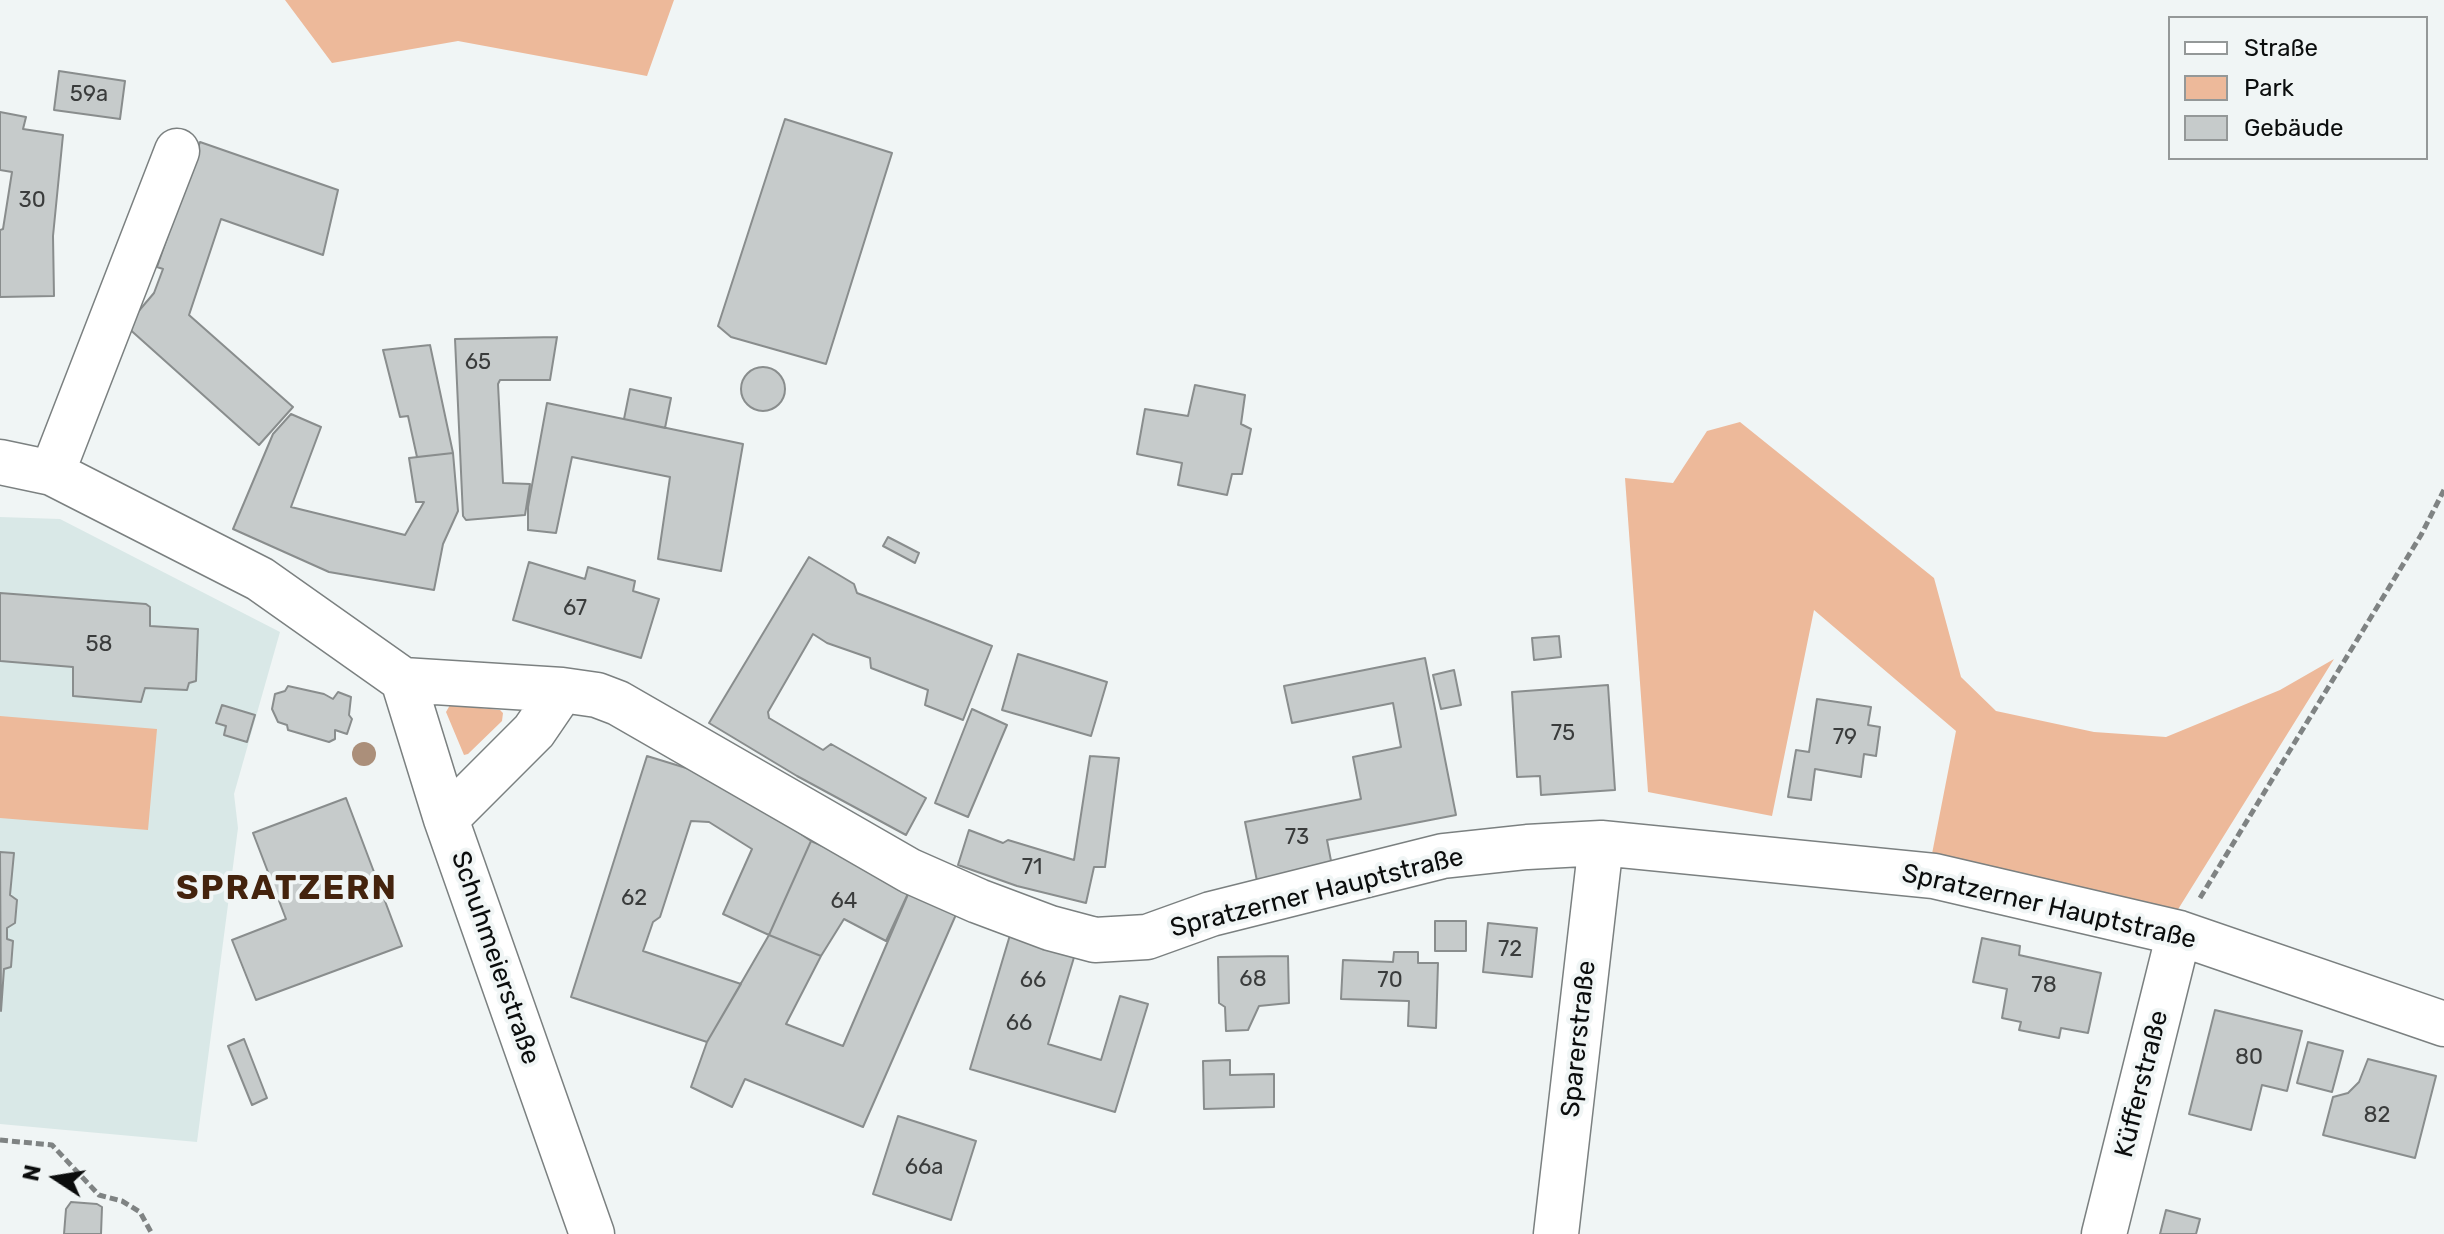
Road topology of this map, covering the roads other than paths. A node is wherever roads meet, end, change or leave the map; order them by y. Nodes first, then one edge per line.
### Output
1 (177, 151) dead end
2 (0, 462) edge
3 (52, 473) junction
4 (403, 680) junction
5 (562, 690) junction
6 (446, 819) junction
7 (1601, 843) junction
8 (2179, 933) junction
9 (2444, 1024) edge
10 (592, 1234) edge
11 (1556, 1234) edge
12 (2104, 1234) edge

1 - 3 street
2 - 3 street
3 - 4 street
4 - 5 street, Spratzerner Hauptstraße
4 - 6 street, Schuhmeierstraße
5 - 6 street
5 - 7 street, Spratzerner Hauptstraße
6 - 10 street, Schuhmeierstraße
7 - 8 street, Spratzerner Hauptstraße
7 - 11 street, Sparerstraße
8 - 9 street, Spratzerner Hauptstraße
8 - 12 street, Küfferstraße

